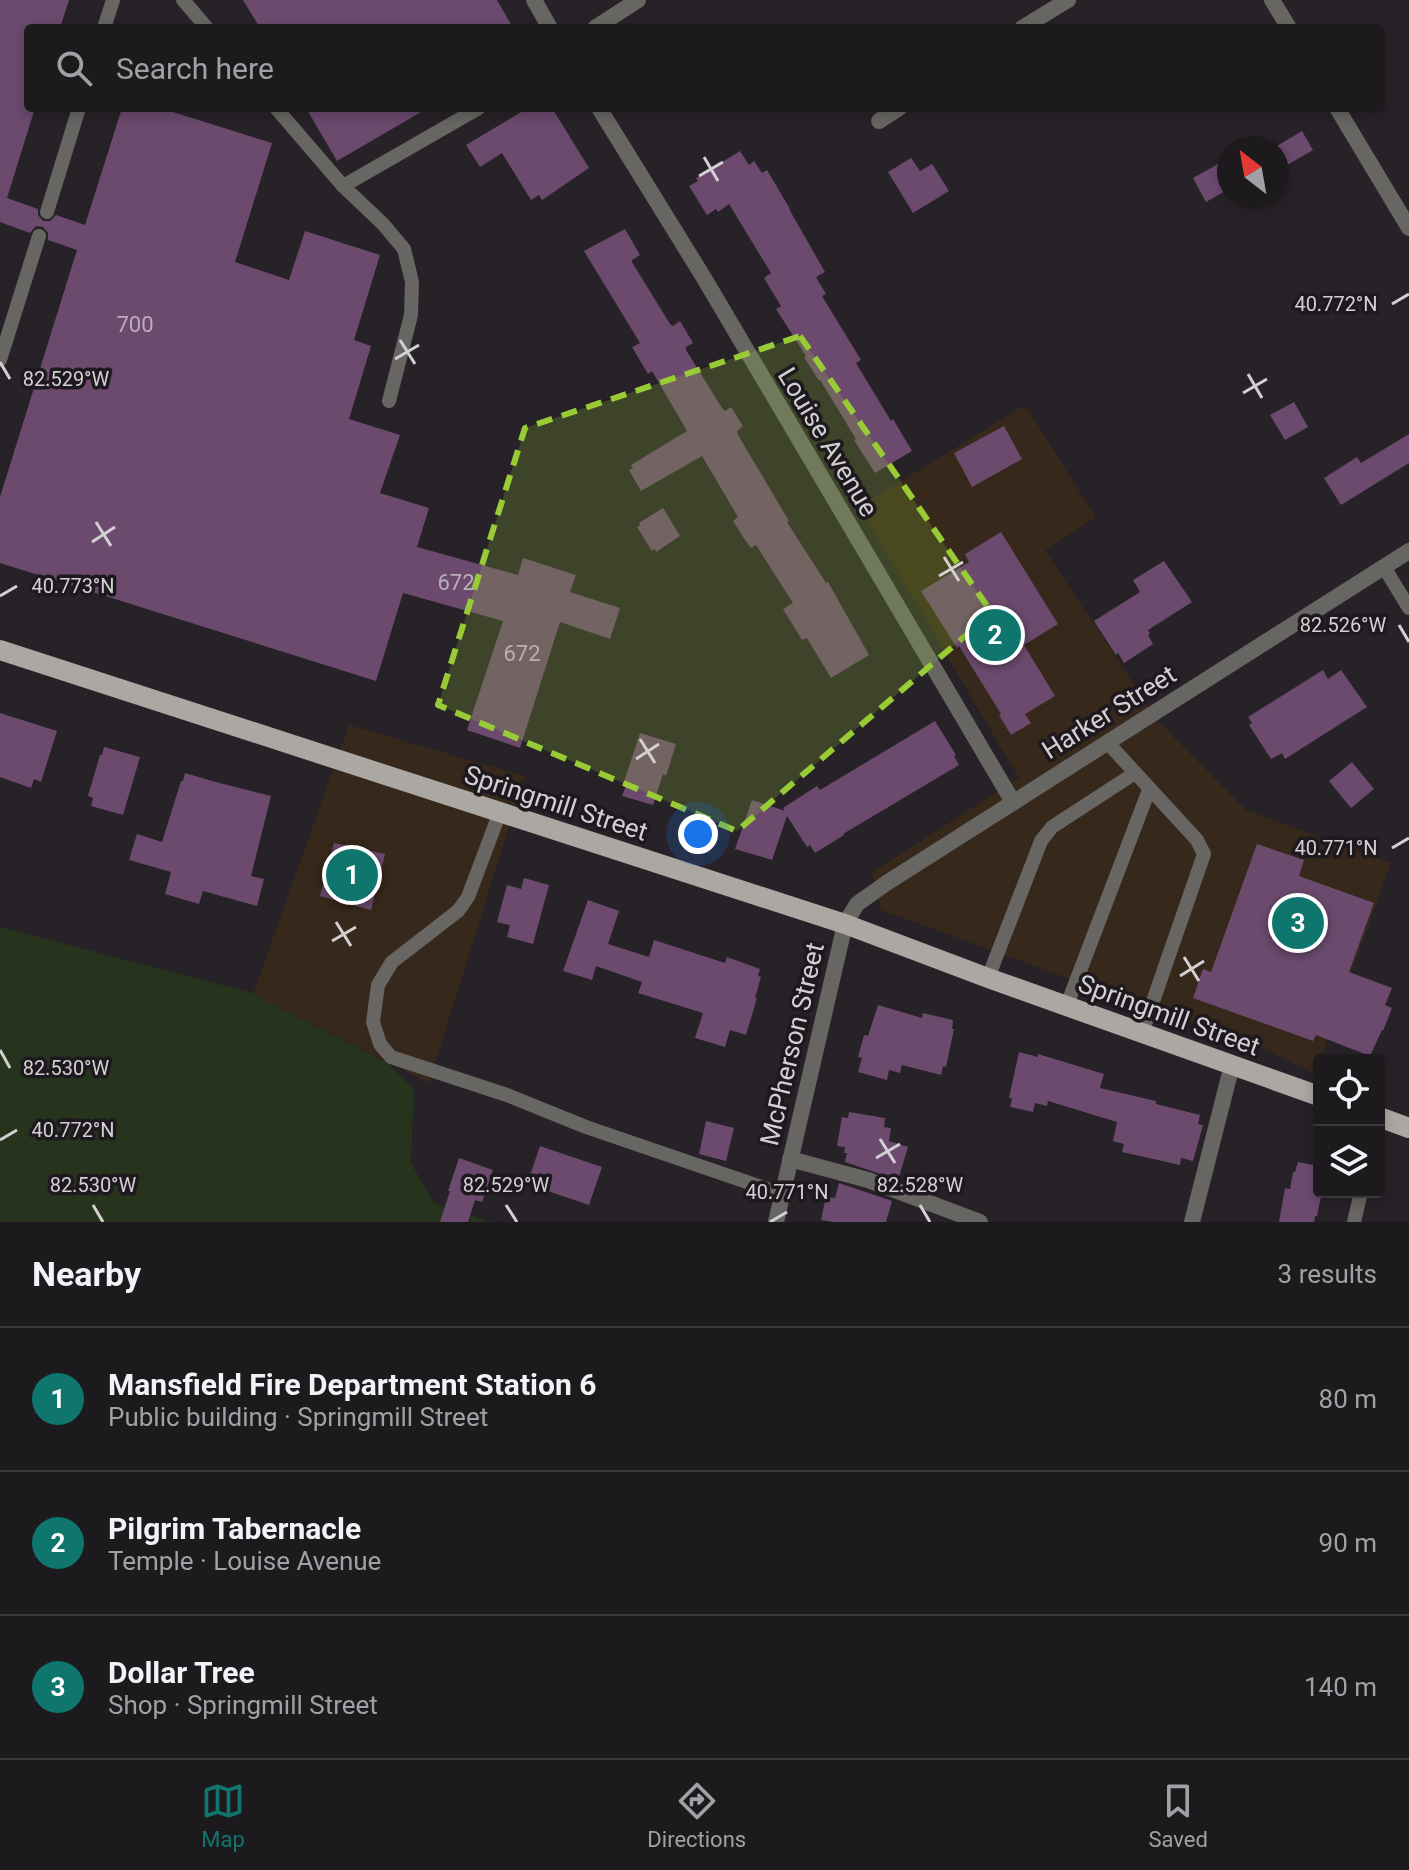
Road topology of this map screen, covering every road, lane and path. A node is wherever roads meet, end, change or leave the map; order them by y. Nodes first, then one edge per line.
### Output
1 (113, 0) edge
2 (183, 0) edge
3 (534, 0) edge
4 (638, 0) edge
5 (1068, 0) edge
6 (1272, 0) edge
7 (105, 24) edge
8 (204, 24) edge
9 (548, 24) edge
10 (601, 24) edge
11 (1029, 24) edge
12 (1287, 24) edge
13 (78, 112) edge
14 (279, 112) edge
15 (472, 112) edge
16 (601, 112) edge
17 (893, 112) edge
18 (1340, 112) edge
19 (879, 121) dead end
20 (343, 186) junction
21 (1404, 208) edge
22 (47, 212) dead end
23 (1409, 228) edge
24 (39, 236) dead end
25 (0, 360) edge
26 (389, 401) dead end
27 (1409, 551) edge
28 (1384, 567) junction
29 (1409, 608) edge
30 (0, 650) edge
31 (1107, 742) junction
32 (1135, 773) junction
33 (1149, 790) junction
34 (1013, 802) junction
35 (500, 812) junction
36 (845, 924) junction
37 (988, 978) junction
38 (1067, 1005) junction
39 (1142, 1033) junction
40 (1232, 1065) junction
41 (1313, 1094) edge
42 (1385, 1119) edge
43 (1409, 1128) edge
44 (790, 1159) junction
45 (782, 1194) junction
46 (1360, 1198) edge
47 (776, 1222) edge
48 (980, 1222) edge
49 (1192, 1222) edge
50 (1354, 1222) edge

1 - 7 lane
2 - 8 lane
3 - 9 street
4 - 10 street
5 - 11 street
6 - 12 street
13 - 22 lane
14 - 20 lane
15 - 20 lane
16 - 34 street, Louise Avenue
17 - 19 street
18 - 21 street
20 - 26 lane
21 - 23 street
24 - 25 lane
27 - 28 street, Harker Street
28 - 29 lane
28 - 31 street, Harker Street
30 - 35 main road, Springmill Street
31 - 32 lane
31 - 34 street, Harker Street
32 - 33 lane
32 - 37 lane
33 - 38 lane
33 - 39 lane
34 - 36 street, Harker Street
35 - 36 main road, Springmill Street
35 - 45 lane
36 - 37 main road, Springmill Street
36 - 44 street, McPherson Street
37 - 38 main road, Springmill Street
38 - 39 main road, Springmill Street
39 - 40 main road, Springmill Street
40 - 41 main road, Springmill Street
40 - 49 street
42 - 43 main road
44 - 45 street, McPherson Street
44 - 48 street
45 - 47 street, McPherson Street
46 - 50 lane

